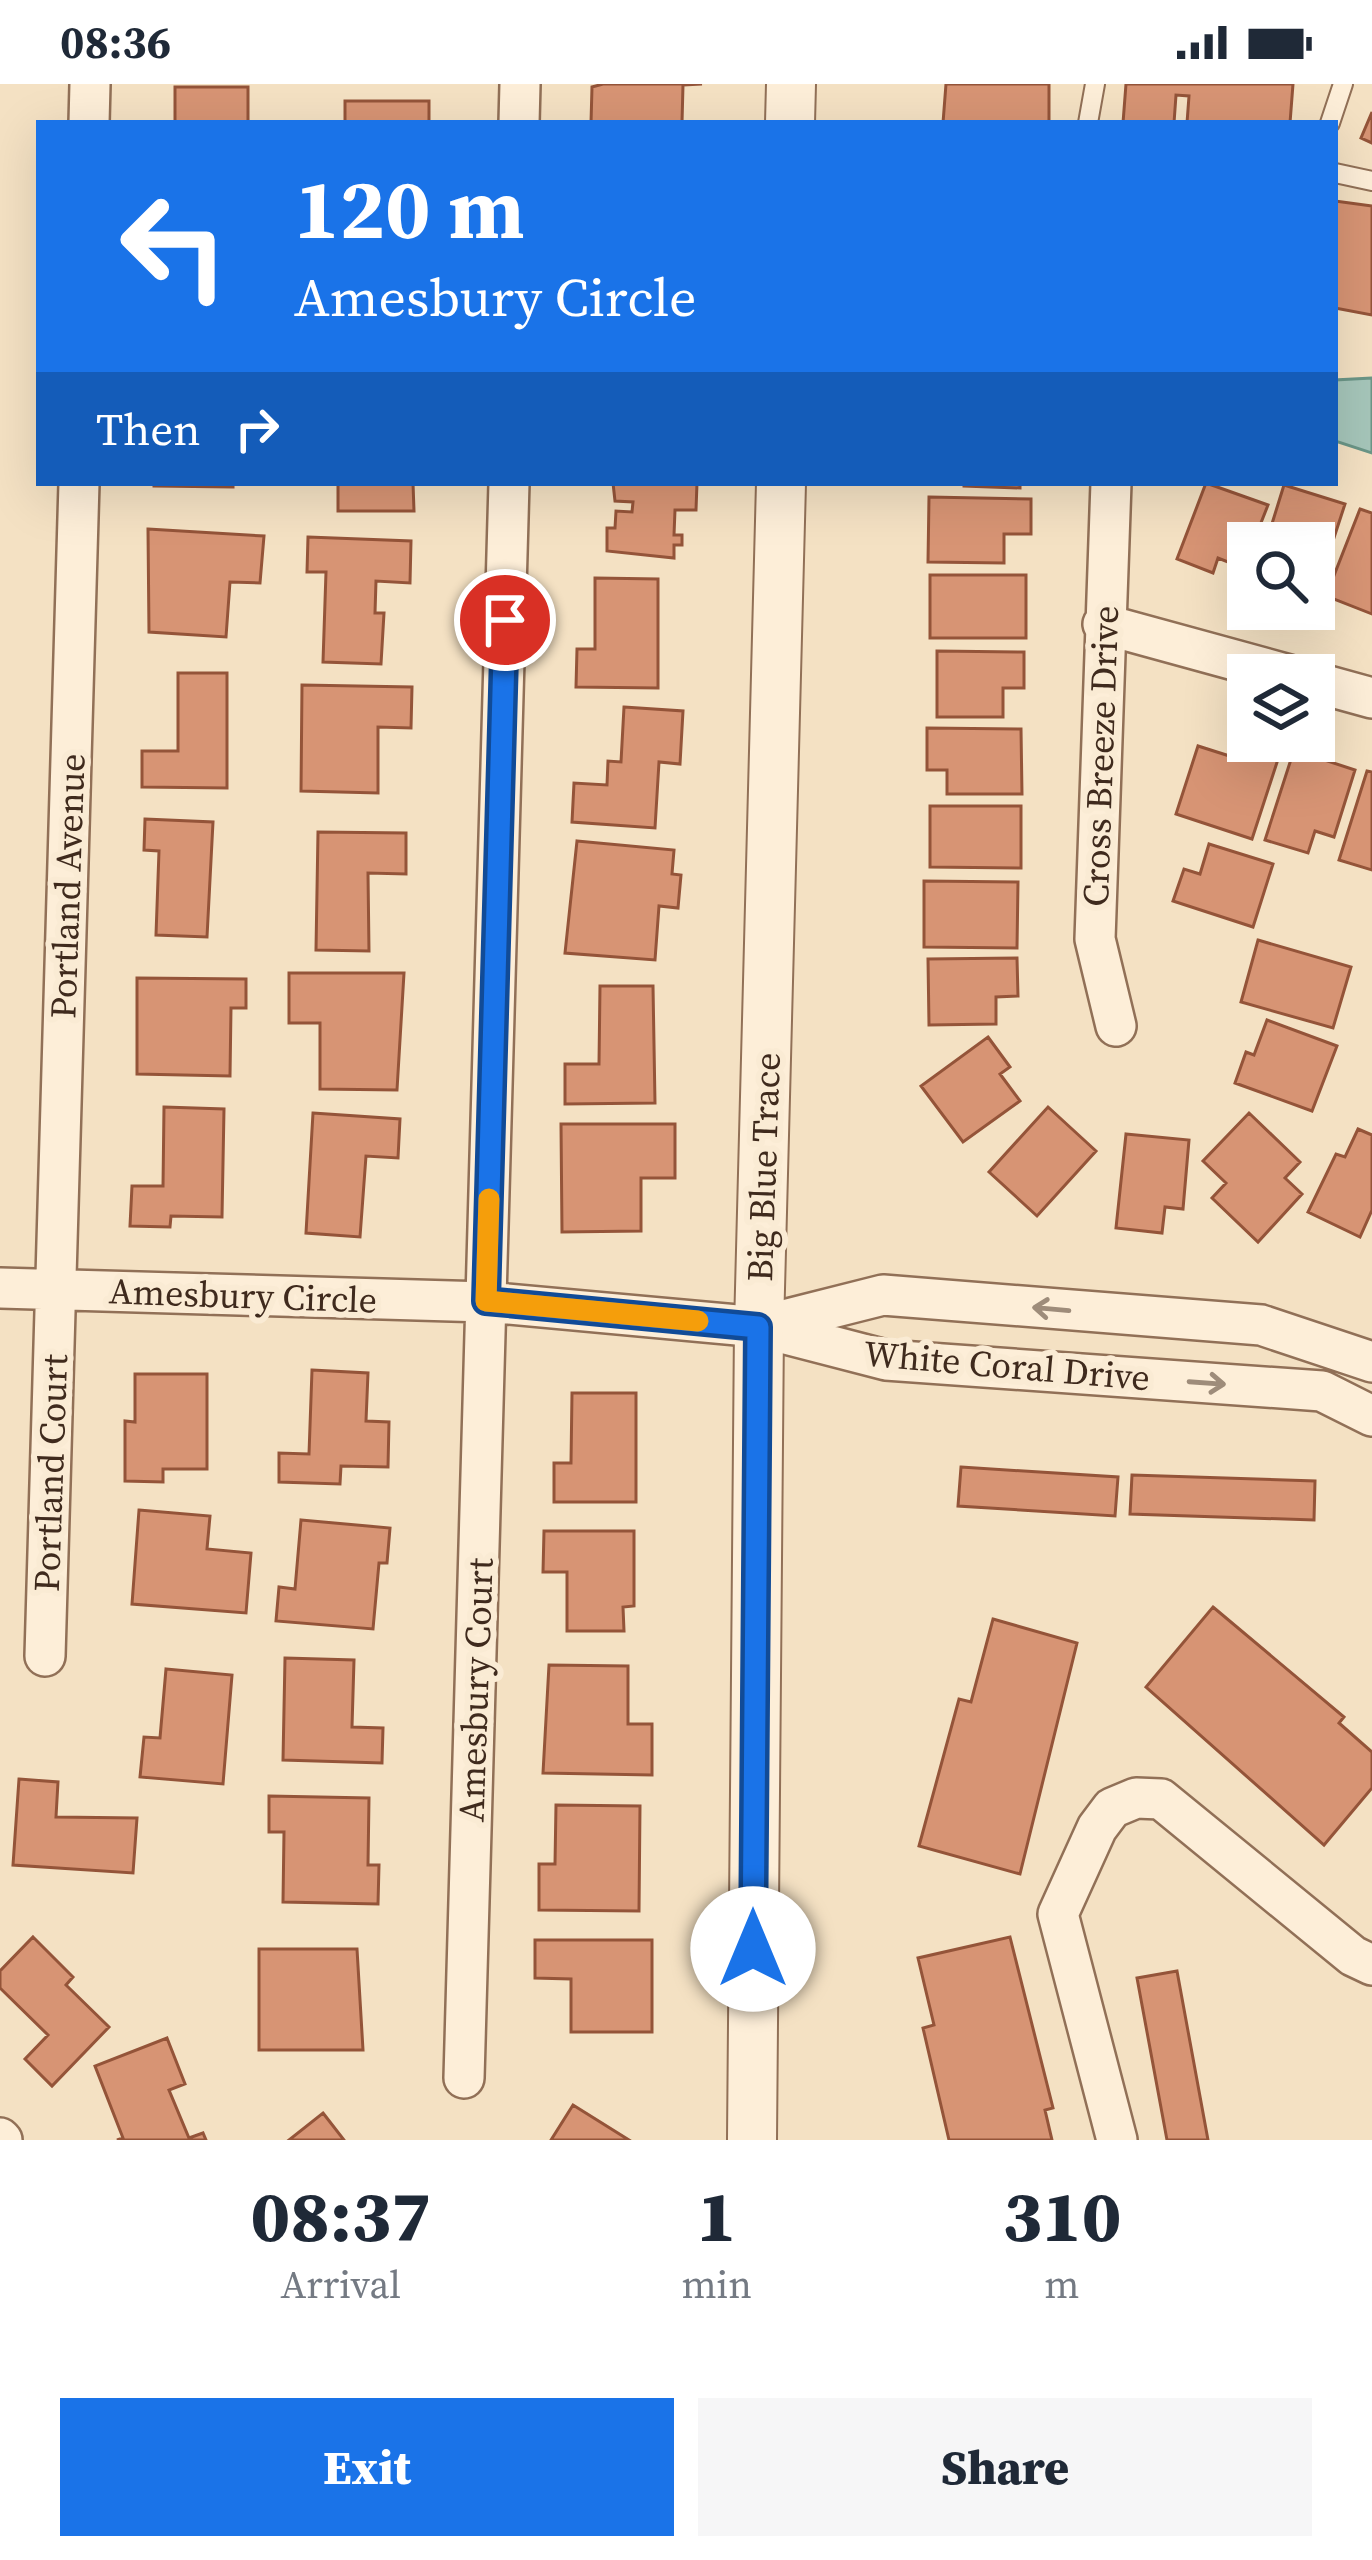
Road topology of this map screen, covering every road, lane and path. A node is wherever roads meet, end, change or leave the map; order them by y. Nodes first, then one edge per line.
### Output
1 (90, 84) edge
2 (520, 84) edge
3 (791, 84) edge
4 (1095, 84) edge
5 (1343, 84) edge
6 (89, 120) edge
7 (519, 120) edge
8 (790, 120) edge
9 (1089, 120) edge
10 (1331, 120) edge
11 (1338, 174) edge
12 (1372, 182) edge
13 (79, 486) edge
14 (509, 486) edge
15 (781, 486) edge
16 (1111, 486) edge
17 (1102, 624) junction
18 (1227, 658) edge
19 (1335, 688) edge
20 (1372, 698) edge
21 (1116, 1027) dead end
22 (0, 1288) edge
23 (56, 1290) junction
24 (486, 1301) junction
25 (758, 1327) junction
26 (1372, 1362) edge
27 (1372, 1416) edge
28 (45, 1656) dead end
29 (1372, 1965) edge
30 (464, 2078) dead end
31 (752, 2140) edge
32 (1117, 2140) edge

1 - 6 street
2 - 7 street
3 - 8 street
4 - 9 lane
5 - 10 lane
11 - 12 lane
13 - 23 street, Portland Avenue
14 - 24 street
15 - 25 street, Big Blue Trace
16 - 17 street, Cross Breeze Drive
17 - 18 street
17 - 21 street, Cross Breeze Drive
19 - 20 street
22 - 23 street, Amesbury Circle
23 - 24 street, Amesbury Circle
23 - 28 street, Portland Court
24 - 25 street, Amesbury Circle
24 - 30 street, Amesbury Court
26 -> 25 street, White Coral Drive
25 -> 27 street, White Coral Drive
25 - 31 street, Big Blue Trace
29 - 32 street

